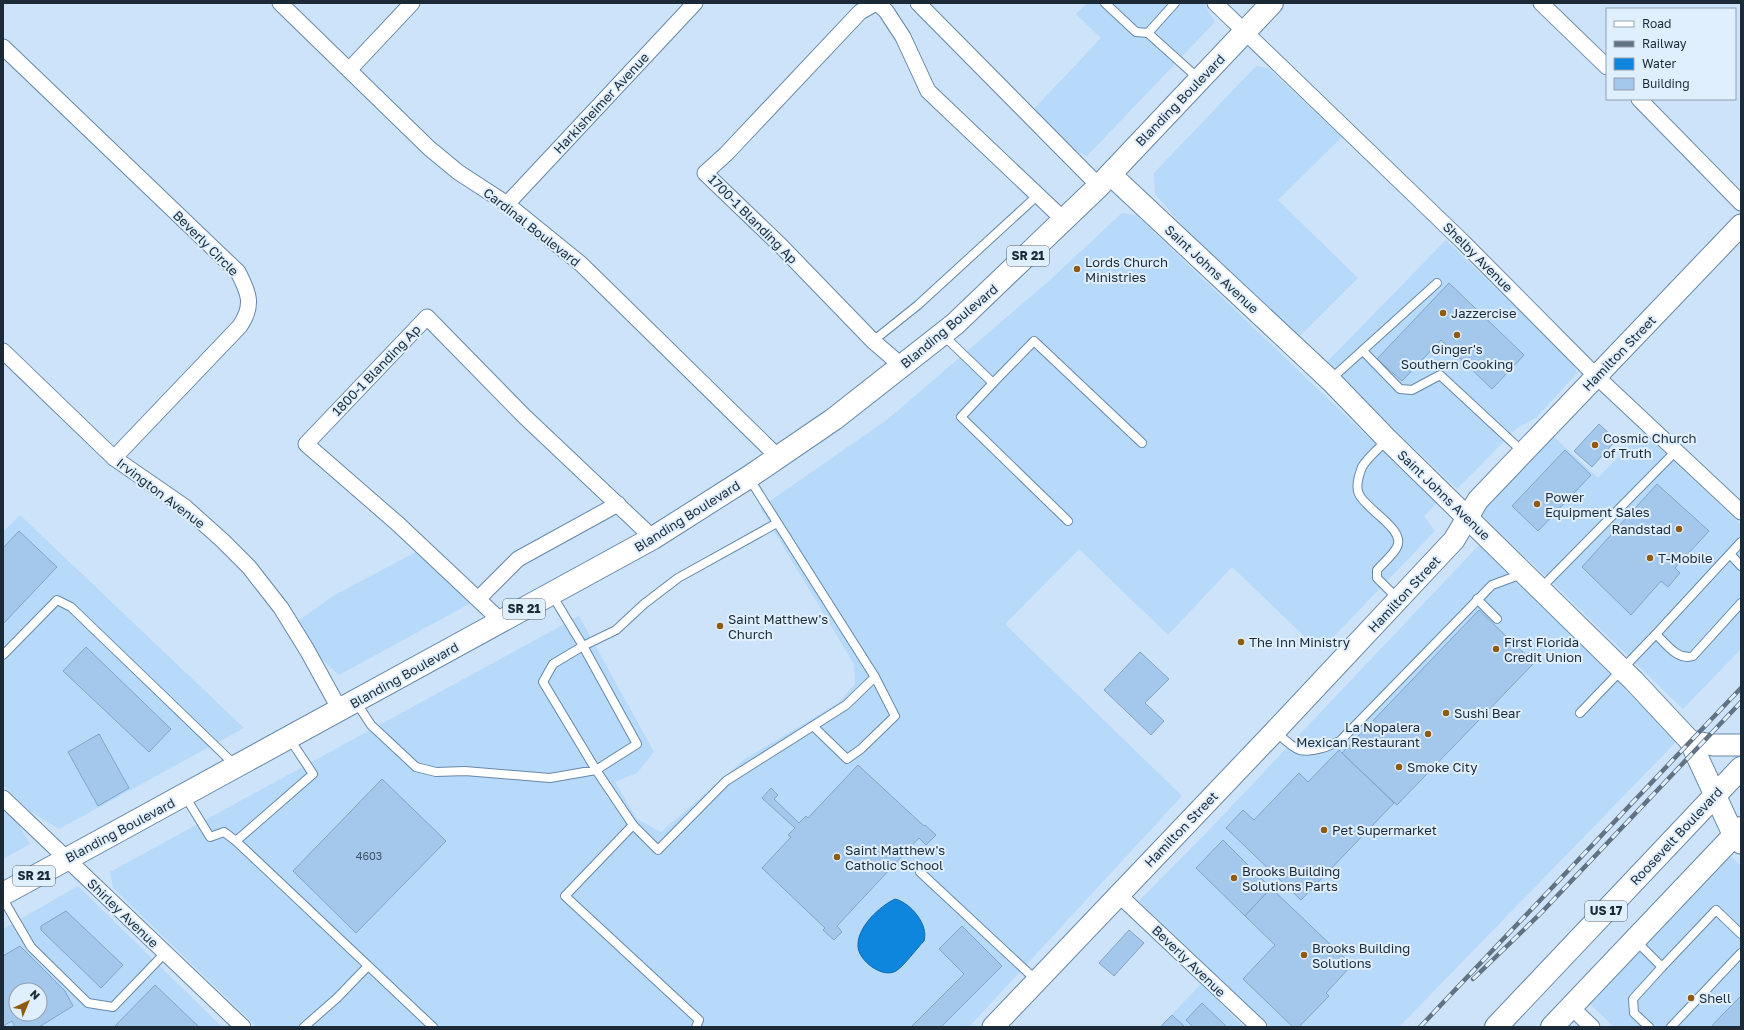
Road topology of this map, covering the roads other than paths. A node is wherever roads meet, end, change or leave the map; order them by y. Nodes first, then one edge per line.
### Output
1 (280, 3) edge
2 (412, 3) edge
3 (696, 3) edge
4 (876, 3) edge
5 (918, 3) edge
6 (1105, 3) edge
7 (1175, 3) edge
8 (1215, 3) edge
9 (1272, 3) edge
10 (1541, 3) edge
11 (1244, 32) junction
12 (1148, 33) junction
13 (3, 47) edge
14 (1606, 66) edge
15 (349, 70) junction
16 (1199, 80) junction
17 (1640, 100) edge
18 (1104, 180) junction
19 (1038, 195) junction
20 (1741, 203) edge
21 (507, 204) junction
22 (1064, 220) junction
23 (1741, 224) edge
24 (1437, 284) dead end
25 (942, 334) junction
26 (873, 341) junction
27 (1364, 351) junction
28 (3, 352) edge
29 (902, 366) junction
30 (1596, 376) junction
31 (1330, 380) junction
32 (993, 383) junction
33 (1388, 439) junction
34 (1142, 443) dead end
35 (1676, 452) junction
36 (1524, 453) junction
37 (114, 458) junction
38 (779, 458) junction
39 (749, 477) junction
40 (618, 504) junction
41 (1741, 512) edge
42 (1468, 518) junction
43 (1068, 521) dead end
44 (777, 523) junction
45 (653, 538) junction
46 (1741, 542) edge
47 (1730, 554) junction
48 (1741, 566) edge
49 (1524, 573) junction
50 (1540, 588) junction
51 (551, 594) junction
52 (478, 599) junction
53 (1398, 599) junction
54 (1476, 599) junction
55 (1741, 603) edge
56 (1497, 619) dead end
57 (501, 621) junction
58 (1656, 634) junction
59 (583, 646) junction
60 (3, 655) edge
61 (1622, 669) junction
62 (875, 677) junction
63 (348, 706) junction
64 (1580, 713) dead end
65 (813, 726) junction
66 (1275, 731) junction
67 (289, 738) junction
68 (1690, 741) junction
69 (1741, 745) edge
70 (237, 766) junction
71 (1741, 768) edge
72 (596, 770) junction
73 (1716, 794) junction
74 (184, 795) junction
75 (3, 798) edge
76 (633, 825) junction
77 (1739, 836) edge
78 (236, 841) junction
79 (66, 859) junction
80 (920, 872) dead end
81 (3, 894) edge
82 (1119, 895) junction
83 (3, 899) edge
84 (1741, 934) edge
85 (1635, 940) junction
86 (165, 953) junction
87 (1741, 953) edge
88 (368, 966) junction
89 (1662, 967) junction
90 (1037, 981) junction
91 (1571, 1007) junction
92 (243, 1027) edge
93 (304, 1027) edge
94 (432, 1027) edge
95 (696, 1027) edge
96 (993, 1027) edge
97 (1259, 1027) edge
98 (1496, 1027) edge
99 (1552, 1027) edge
100 (1592, 1027) edge
101 (1649, 1027) edge
102 (1672, 1027) edge

1 - 15 street, Cardinal Boulevard
2 - 15 street
3 - 21 street, Harkisheimer Avenue
4 - 19 street, 1700-1 Blanding Ap
4 - 26 street, 1700-1 Blanding Ap
5 - 18 street, Saint Johns Avenue
6 - 12 lane
7 - 12 lane
8 - 11 street, Shelby Avenue
9 - 11 main road, Blanding Boulevard / SR 21
10 - 14 street
11 - 16 main road, Blanding Boulevard / SR 21
11 - 30 street, Shelby Avenue
12 - 16 lane
13 - 37 street, Beverly Circle
15 - 21 street, Cardinal Boulevard
16 - 18 main road, Blanding Boulevard / SR 21
17 - 20 street
18 - 22 main road, Blanding Boulevard / SR 21
18 - 31 street, Saint Johns Avenue
19 - 22 street, 1700-1 Blanding Ap
19 - 26 lane
21 - 38 street, Cardinal Boulevard
22 - 25 main road, Blanding Boulevard / SR 21
23 - 30 street, Hamilton Street
24 - 27 lane
25 - 29 main road, Blanding Boulevard / SR 21
25 - 32 lane
26 - 29 street, 1700-1 Blanding Ap
27 - 31 lane
27 - 36 lane
28 - 37 street, Irvington Avenue
29 - 38 main road, Blanding Boulevard / SR 21
30 - 35 street, Shelby Avenue
30 - 36 street, Hamilton Street
31 - 33 street, Saint Johns Avenue
32 - 34 lane
32 - 43 lane
33 - 42 street, Saint Johns Avenue
33 - 53 lane
35 - 41 street, Shelby Avenue
35 - 50 lane
36 - 42 street, Hamilton Street
37 - 63 street, Irvington Avenue
38 - 39 main road, Blanding Boulevard / SR 21
39 - 44 lane
39 - 45 main road, Blanding Boulevard / SR 21
40 - 45 street, 1800-1 Blanding Ap
40 - 52 street
40 - 52 street, 1800-1 Blanding Ap
42 - 49 street, Saint Johns Avenue
42 - 53 street, Hamilton Street
44 - 59 lane
44 - 62 lane
45 - 51 main road, Blanding Boulevard / SR 21
46 - 47 lane
47 - 48 lane
47 - 58 lane
49 - 50 street, Saint Johns Avenue
49 - 54 lane
50 - 61 street, Saint Johns Avenue
51 - 57 main road, Blanding Boulevard / SR 21
51 - 59 lane
52 - 57 street, 1800-1 Blanding Ap
53 - 66 street, Hamilton Street
54 - 56 lane
54 - 66 lane
55 - 58 lane
57 - 63 main road, Blanding Boulevard / SR 21
58 - 61 lane
59 - 72 lane
59 - 72 lane
60 - 70 lane
61 - 64 lane
61 - 68 street, Saint Johns Avenue
62 - 65 lane
62 - 65 lane
63 - 67 main road, Blanding Boulevard / SR 21
63 - 72 lane
65 - 76 lane
66 - 82 street, Hamilton Street
67 - 70 main road, Blanding Boulevard / SR 21
67 - 78 lane
68 - 69 street
68 - 73 street, Saint Johns Avenue
70 - 74 main road, Blanding Boulevard / SR 21
71 - 73 main road, Roosevelt Boulevard / US 17
72 - 76 lane
73 - 77 street, Saint Johns Avenue
73 - 98 main road, Roosevelt Boulevard / US 17
74 - 78 lane
74 - 79 main road, Blanding Boulevard / SR 21
75 - 79 street, Shirley Avenue
76 - 95 lane
77 - 85 main road, US 17
78 - 88 lane
79 - 81 main road, Blanding Boulevard / SR 21
79 - 86 street, Shirley Avenue
80 - 90 lane
82 - 90 street, Hamilton Street
82 - 97 street, Beverly Avenue
83 - 86 lane
84 - 89 lane
85 - 89 lane
85 - 91 main road, US 17
86 - 92 street, Shirley Avenue
87 - 102 lane
88 - 93 lane
88 - 94 lane
89 - 101 lane
90 - 96 street, Hamilton Street
91 - 99 main road, US 17
91 - 100 street

